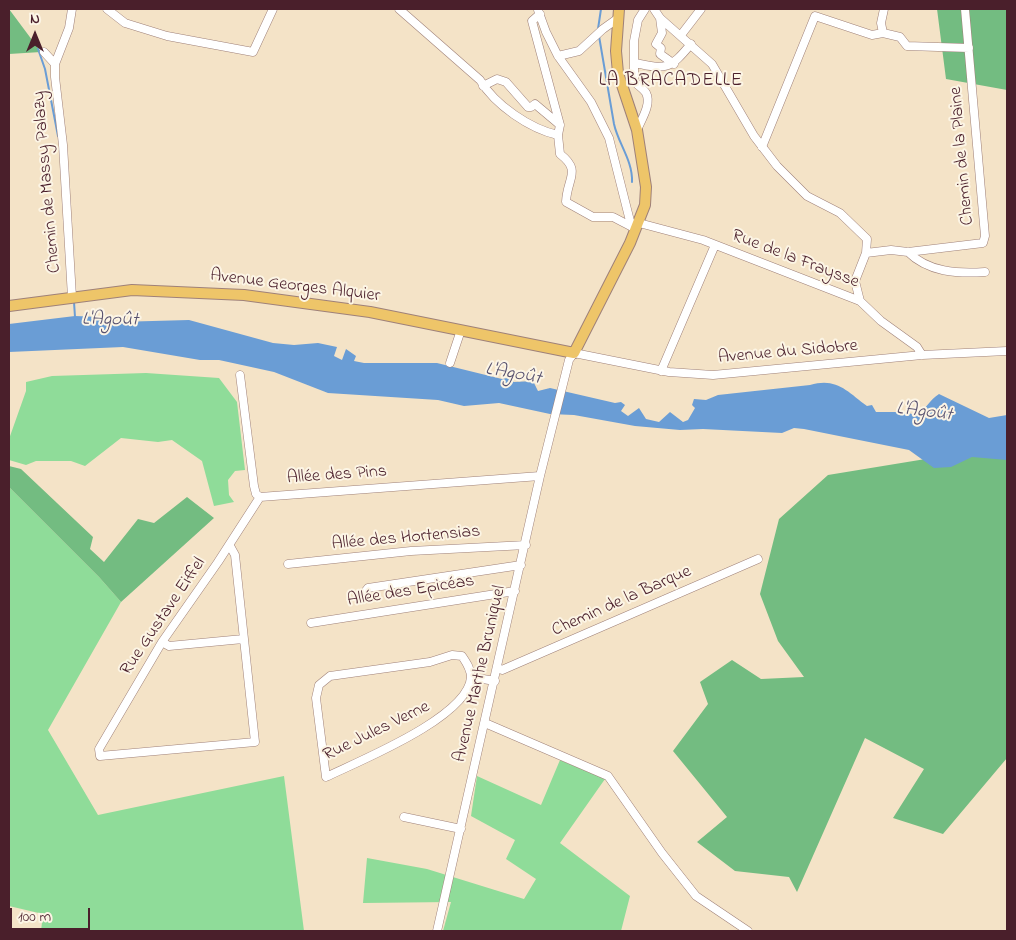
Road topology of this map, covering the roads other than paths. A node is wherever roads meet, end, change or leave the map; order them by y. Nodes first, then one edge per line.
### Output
1 (72, 9) edge
2 (107, 9) edge
3 (273, 9) edge
4 (399, 9) edge
5 (619, 9) edge
6 (645, 9) edge
7 (654, 9) edge
8 (701, 9) edge
9 (884, 9) edge
10 (965, 9) edge
11 (539, 11) edge
12 (660, 18) junction
13 (618, 20) junction
14 (883, 33) junction
15 (680, 35) junction
16 (691, 44) junction
17 (969, 48) junction
18 (44, 52) dead end
19 (558, 56) junction
20 (55, 64) junction
21 (635, 64) junction
22 (674, 64) junction
23 (483, 86) junction
24 (528, 107) junction
25 (518, 116) junction
26 (560, 125) junction
27 (637, 130) junction
28 (558, 135) junction
29 (762, 147) junction
30 (635, 226) junction
31 (715, 245) junction
32 (866, 252) junction
33 (908, 252) junction
34 (985, 272) dead end
35 (72, 297) junction
36 (860, 301) junction
37 (9, 306) edge
38 (461, 330) junction
39 (1007, 351) edge
40 (574, 353) junction
41 (922, 355) junction
42 (450, 363) dead end
43 (661, 371) junction
44 (240, 375) dead end
45 (540, 476) junction
46 (260, 497) junction
47 (526, 545) junction
48 (230, 546) junction
49 (758, 559) dead end
50 (288, 564) dead end
51 (521, 565) junction
52 (515, 591) junction
53 (365, 592) dead end
54 (311, 623) dead end
55 (243, 639) junction
56 (162, 642) junction
57 (498, 668) junction
58 (471, 677) junction
59 (494, 681) junction
60 (486, 723) junction
61 (404, 817) dead end
62 (461, 829) junction
63 (437, 931) edge
64 (748, 931) edge

1 - 20 street
2 - 3 street
4 - 23 street
5 - 13 main road
6 - 21 street
7 - 12 street
8 - 15 street
9 - 14 street
10 - 17 street, Chemin de la Plaine
11 - 19 street
11 - 26 street
12 - 15 street
12 - 22 street
13 - 19 street
13 - 27 main road
14 - 17 street
14 - 29 street
15 - 16 street
16 - 22 street
16 - 29 street
17 - 33 street, Chemin de la Plaine
18 - 20 street
19 - 30 street
20 - 35 street, Chemin de Massy Palazy
21 - 22 street
21 - 27 street
23 - 24 street
23 - 25 street
24 - 25 street
24 - 26 street
25 - 28 street
26 - 28 street
27 - 30 main road
28 - 30 street, Rue de la Fraysse
29 - 32 street
30 - 31 street, Rue de la Fraysse
30 - 40 main road
31 - 36 street, Rue de la Fraysse
31 - 43 street
32 - 33 street, Chemin de la Plaine
32 - 36 street
33 - 34 street
35 - 37 main road, Avenue Georges Alquier
35 - 38 main road, Avenue Georges Alquier
36 - 41 street, Rue de la Fraysse
38 - 40 main road, Avenue Georges Alquier
38 - 42 street
39 - 41 street, Avenue du Sidobre
40 - 43 street, Avenue du Sidobre
40 - 45 street, Avenue Marthe Bruniquel
41 - 43 street, Avenue du Sidobre
44 - 46 street
45 - 46 street, Allée des Pins
45 - 47 street, Avenue Marthe Bruniquel
46 - 48 street, Rue Gustave Eiffel
47 - 50 street, Allée des Hortensias
47 - 51 street, Avenue Marthe Bruniquel
48 - 55 street
48 - 56 street, Rue Gustave Eiffel
49 - 57 street, Chemin de la Barque
51 - 52 street, Avenue Marthe Bruniquel
51 - 53 street
52 - 54 street, Allée des Epicéas
52 - 57 street, Avenue Marthe Bruniquel
55 - 56 street
55 - 56 street, Rue Gustave Eiffel
57 - 59 street, Avenue Marthe Bruniquel
58 - 58 street, Rue Jules Verne
58 - 59 street
59 - 60 street, Avenue Marthe Bruniquel
60 - 62 street, Avenue Marthe Bruniquel
60 - 64 street
61 - 62 street
62 - 63 street, Avenue Marthe Bruniquel

